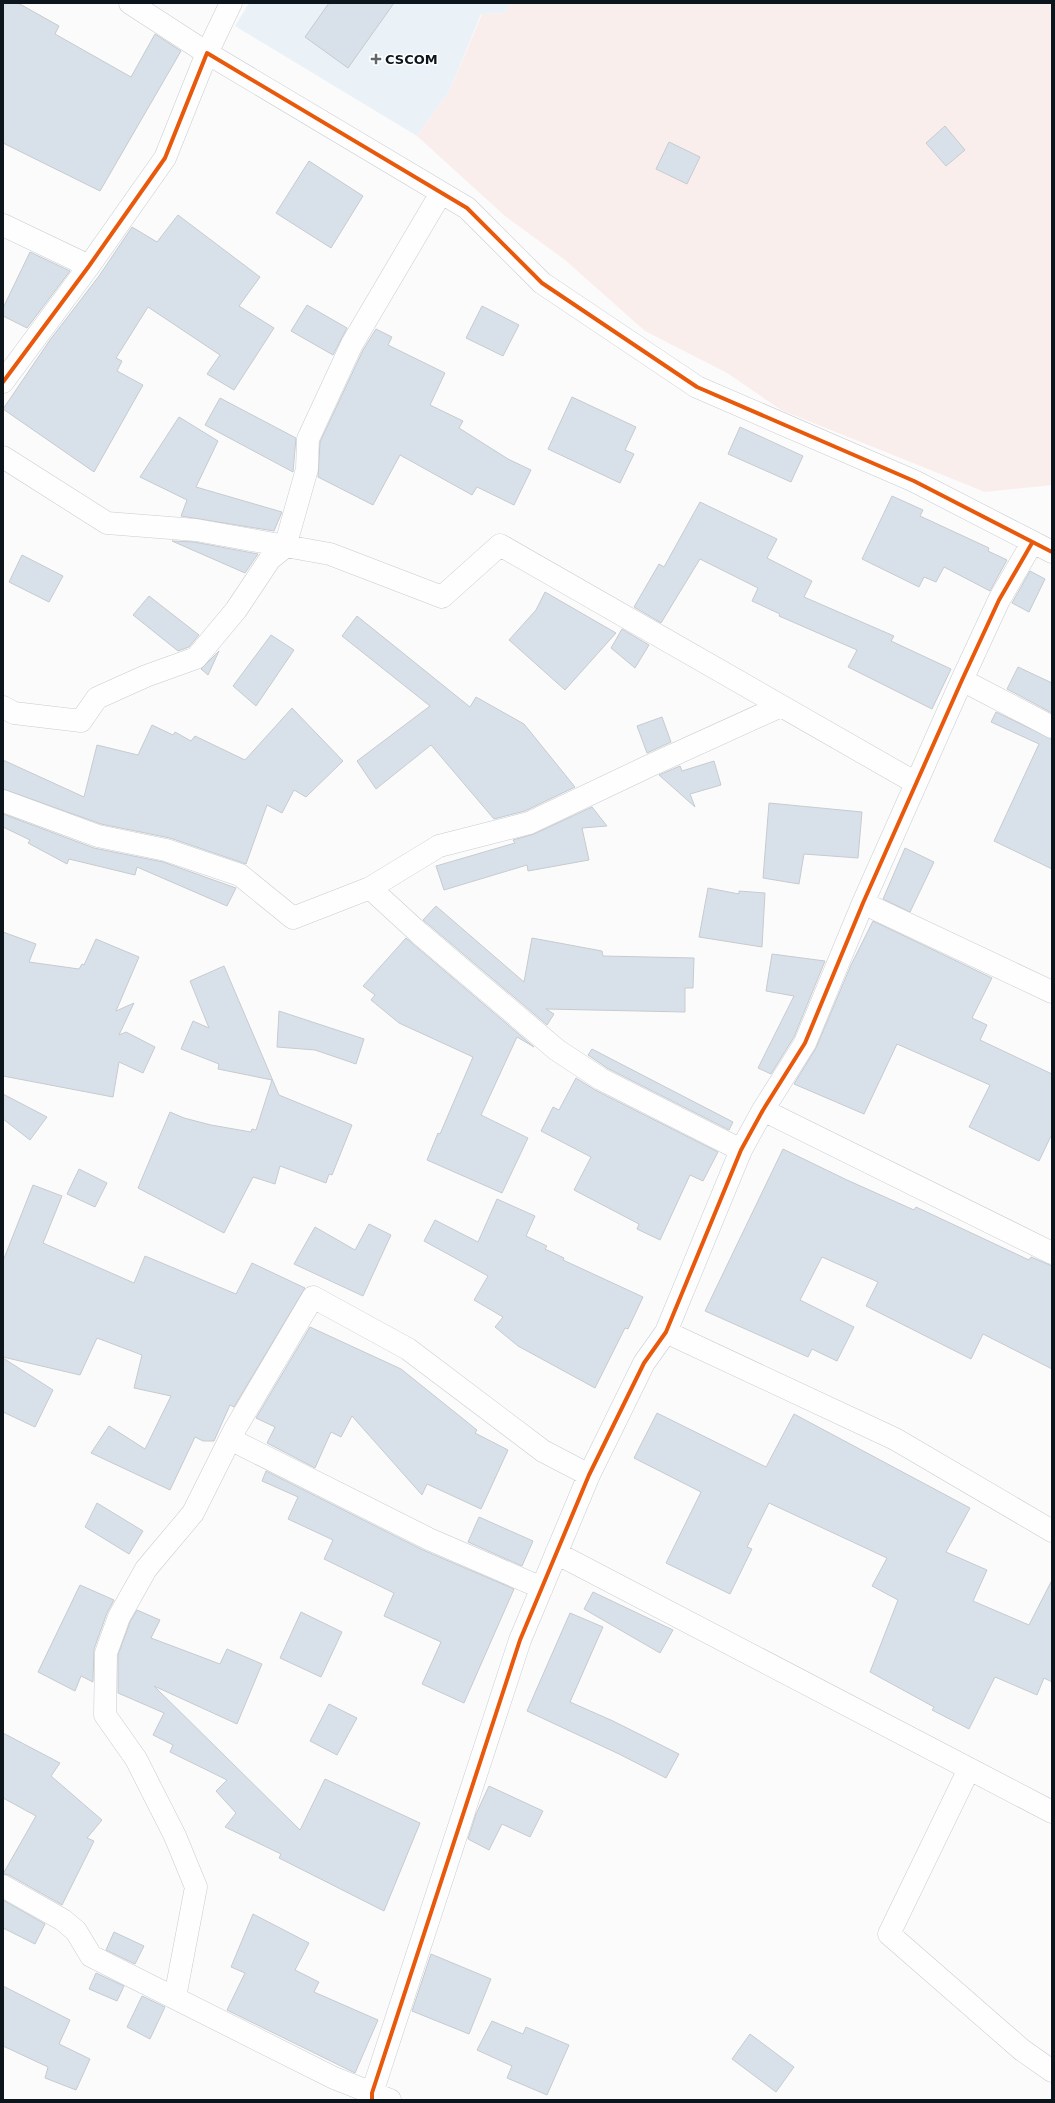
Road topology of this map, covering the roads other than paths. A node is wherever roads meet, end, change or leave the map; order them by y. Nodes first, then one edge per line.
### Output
1 (130, 3) edge
2 (231, 3) edge
3 (207, 53) junction
4 (441, 193) junction
5 (3, 224) edge
6 (89, 266) junction
7 (3, 382) edge
8 (3, 458) edge
9 (1032, 543) junction
10 (285, 547) junction
11 (1052, 552) edge
12 (962, 680) junction
13 (781, 706) junction
14 (3, 707) edge
15 (1052, 727) edge
16 (916, 783) junction
17 (3, 801) edge
18 (370, 888) junction
19 (863, 903) junction
20 (1052, 992) edge
21 (763, 1110) junction
22 (741, 1150) junction
23 (1052, 1253) edge
24 (666, 1332) junction
25 (230, 1439) junction
26 (589, 1475) junction
27 (1052, 1531) edge
28 (556, 1553) junction
29 (542, 1588) junction
30 (969, 1769) junction
31 (1052, 1812) edge
32 (3, 1886) edge
33 (175, 1997) junction
34 (1052, 2071) edge
35 (378, 2098) edge

1 - 3 street
2 - 3 street
3 - 4 street
3 - 6 street
4 - 9 street
4 - 10 street
5 - 6 street
6 - 7 street
8 - 10 street
9 - 11 street
9 - 12 street
10 - 13 street
10 - 14 street
12 - 15 street
12 - 16 street
13 - 16 street
13 - 18 street
16 - 19 street
17 - 18 street
18 - 22 street
19 - 20 street
19 - 21 street
21 - 22 street
21 - 23 street
22 - 24 street
24 - 26 street
24 - 27 street
25 - 26 street
25 - 29 street
25 - 33 street
26 - 28 street
28 - 29 street
28 - 30 street
29 - 35 street
30 - 31 street
30 - 34 street
32 - 33 street
33 - 35 street

